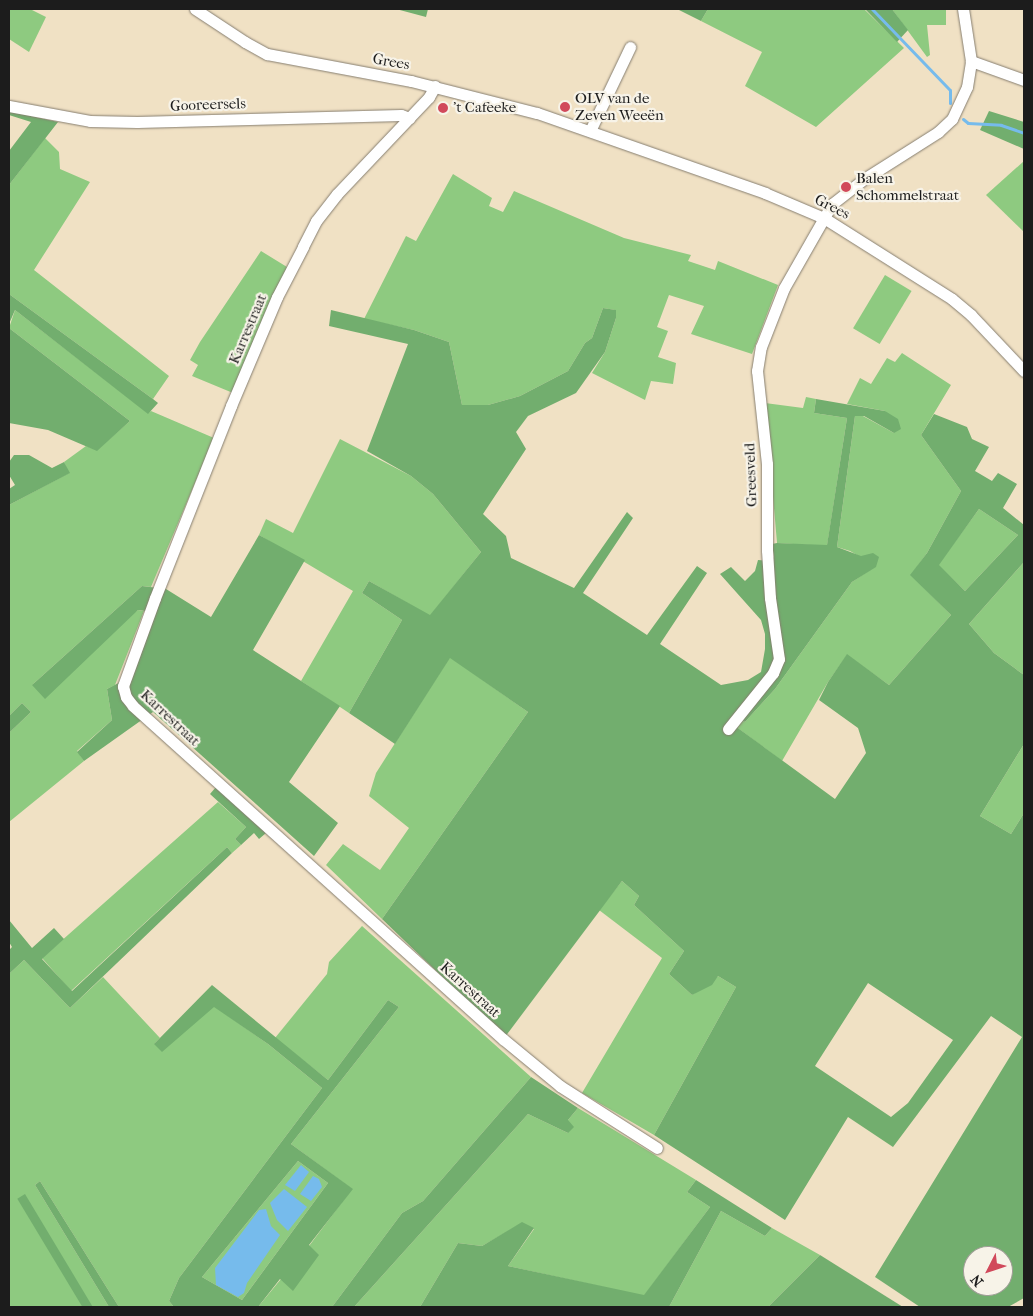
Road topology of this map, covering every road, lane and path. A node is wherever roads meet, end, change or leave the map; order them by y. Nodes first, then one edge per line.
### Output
1 (195, 9) edge
2 (963, 9) edge
3 (630, 47) dead end
4 (971, 61) junction
5 (1024, 80) edge
6 (435, 86) junction
7 (9, 106) edge
8 (409, 118) junction
9 (590, 131) junction
10 (824, 218) junction
11 (1024, 371) edge
12 (728, 729) dead end
13 (657, 1148) dead end

1 - 6 street, Grees
2 - 4 street, Greesveld
3 - 9 street
4 - 5 street
4 - 10 street, Greesveld
6 - 8 street, Karrestraat
6 - 9 street, Grees
7 - 8 street, Gooreersels
8 - 13 street, Karrestraat
9 - 10 street, Grees
10 - 11 street, Grees
10 - 12 street, Greesveld

